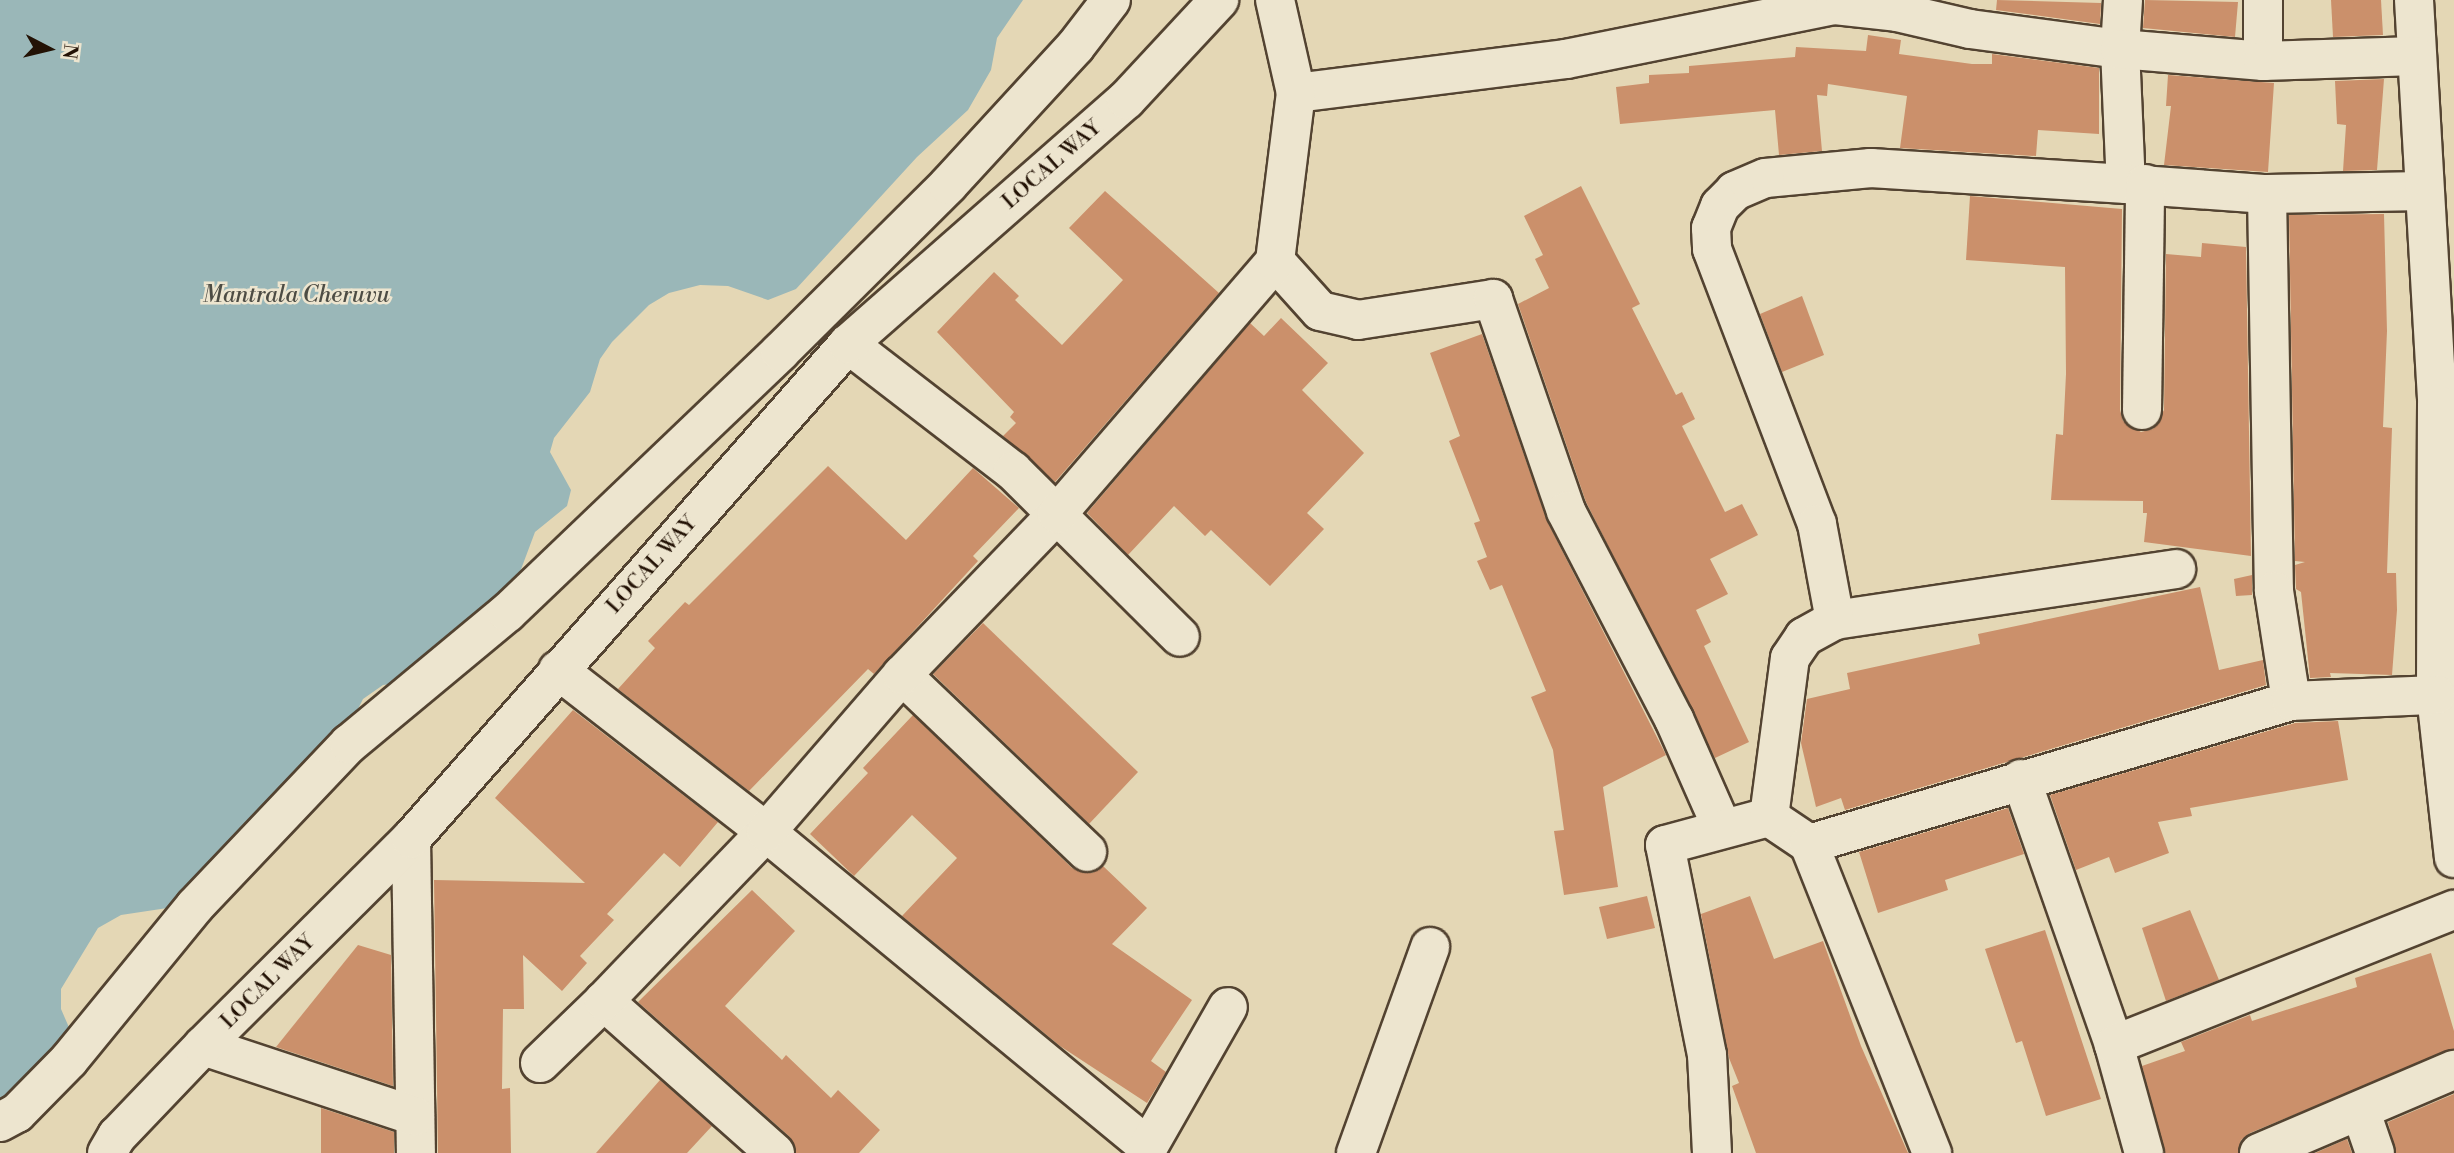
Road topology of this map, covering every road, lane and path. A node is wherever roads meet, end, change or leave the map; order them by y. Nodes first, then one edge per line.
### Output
1 (1111, 0) edge
2 (1219, 0) edge
3 (1275, 0) edge
4 (2123, 0) edge
5 (2263, 0) edge
6 (2414, 0) edge
7 (1971, 15) edge
8 (2120, 49) junction
9 (2416, 56) junction
10 (2263, 61) junction
11 (1296, 93) junction
12 (2136, 184) junction
13 (2423, 191) junction
14 (2267, 194) junction
15 (1275, 261) junction
16 (848, 344) junction
17 (2446, 404) edge
18 (2142, 410) dead end
19 (1057, 514) junction
20 (2444, 550) edge
21 (2176, 569) dead end
22 (1835, 620) junction
23 (1180, 636) dead end
24 (558, 670) junction
25 (902, 675) junction
26 (2436, 695) junction
27 (2291, 701) junction
28 (2021, 779) junction
29 (1769, 817) junction
30 (1722, 828) junction
31 (766, 832) junction
32 (411, 839) junction
33 (1809, 844) junction
34 (1087, 852) dead end
35 (2454, 858) edge
36 (2454, 910) edge
37 (1430, 947) dead end
38 (604, 1001) junction
39 (1228, 1007) dead end
40 (2114, 1045) junction
41 (204, 1046) junction
42 (540, 1063) dead end
43 (2454, 1070) edge
44 (2361, 1112) junction
45 (0, 1122) edge
46 (416, 1135) edge
47 (1146, 1150) edge
48 (107, 1153) edge
49 (775, 1153) edge
50 (1356, 1153) edge
51 (1712, 1153) edge
52 (1932, 1153) edge
53 (2144, 1153) edge
54 (2259, 1153) edge
55 (2375, 1153) edge

1 - 45 street
2 - 16 street, LOCAL WAY
3 - 11 street
4 - 8 street
5 - 10 street
6 - 9 street
7 - 8 street
7 - 11 street
8 - 10 street
8 - 12 street
9 - 10 street
9 - 13 street
11 - 15 street
12 - 14 street
12 - 18 street
12 - 22 street
13 - 14 street
13 - 17 street
14 - 27 street
15 - 19 street
15 - 30 street
16 - 19 street
16 - 24 street, LOCAL WAY
17 - 20 street
19 - 23 street
19 - 25 street
20 - 26 street
21 - 22 street
22 - 29 street
24 - 31 street
24 - 32 street, LOCAL WAY
25 - 31 street
25 - 34 street
26 - 27 street
26 - 35 street
27 - 28 street
28 - 33 street
28 - 40 street
29 - 30 street
29 - 33 street
30 - 51 street
31 - 38 street
31 - 47 street
32 - 41 street, LOCAL WAY
32 - 46 street
33 - 52 street
36 - 40 street
37 - 50 street
38 - 42 street
38 - 49 street
39 - 47 street
40 - 53 street
41 - 46 street
41 - 48 street, LOCAL WAY
43 - 44 street
44 - 54 street
44 - 55 street

